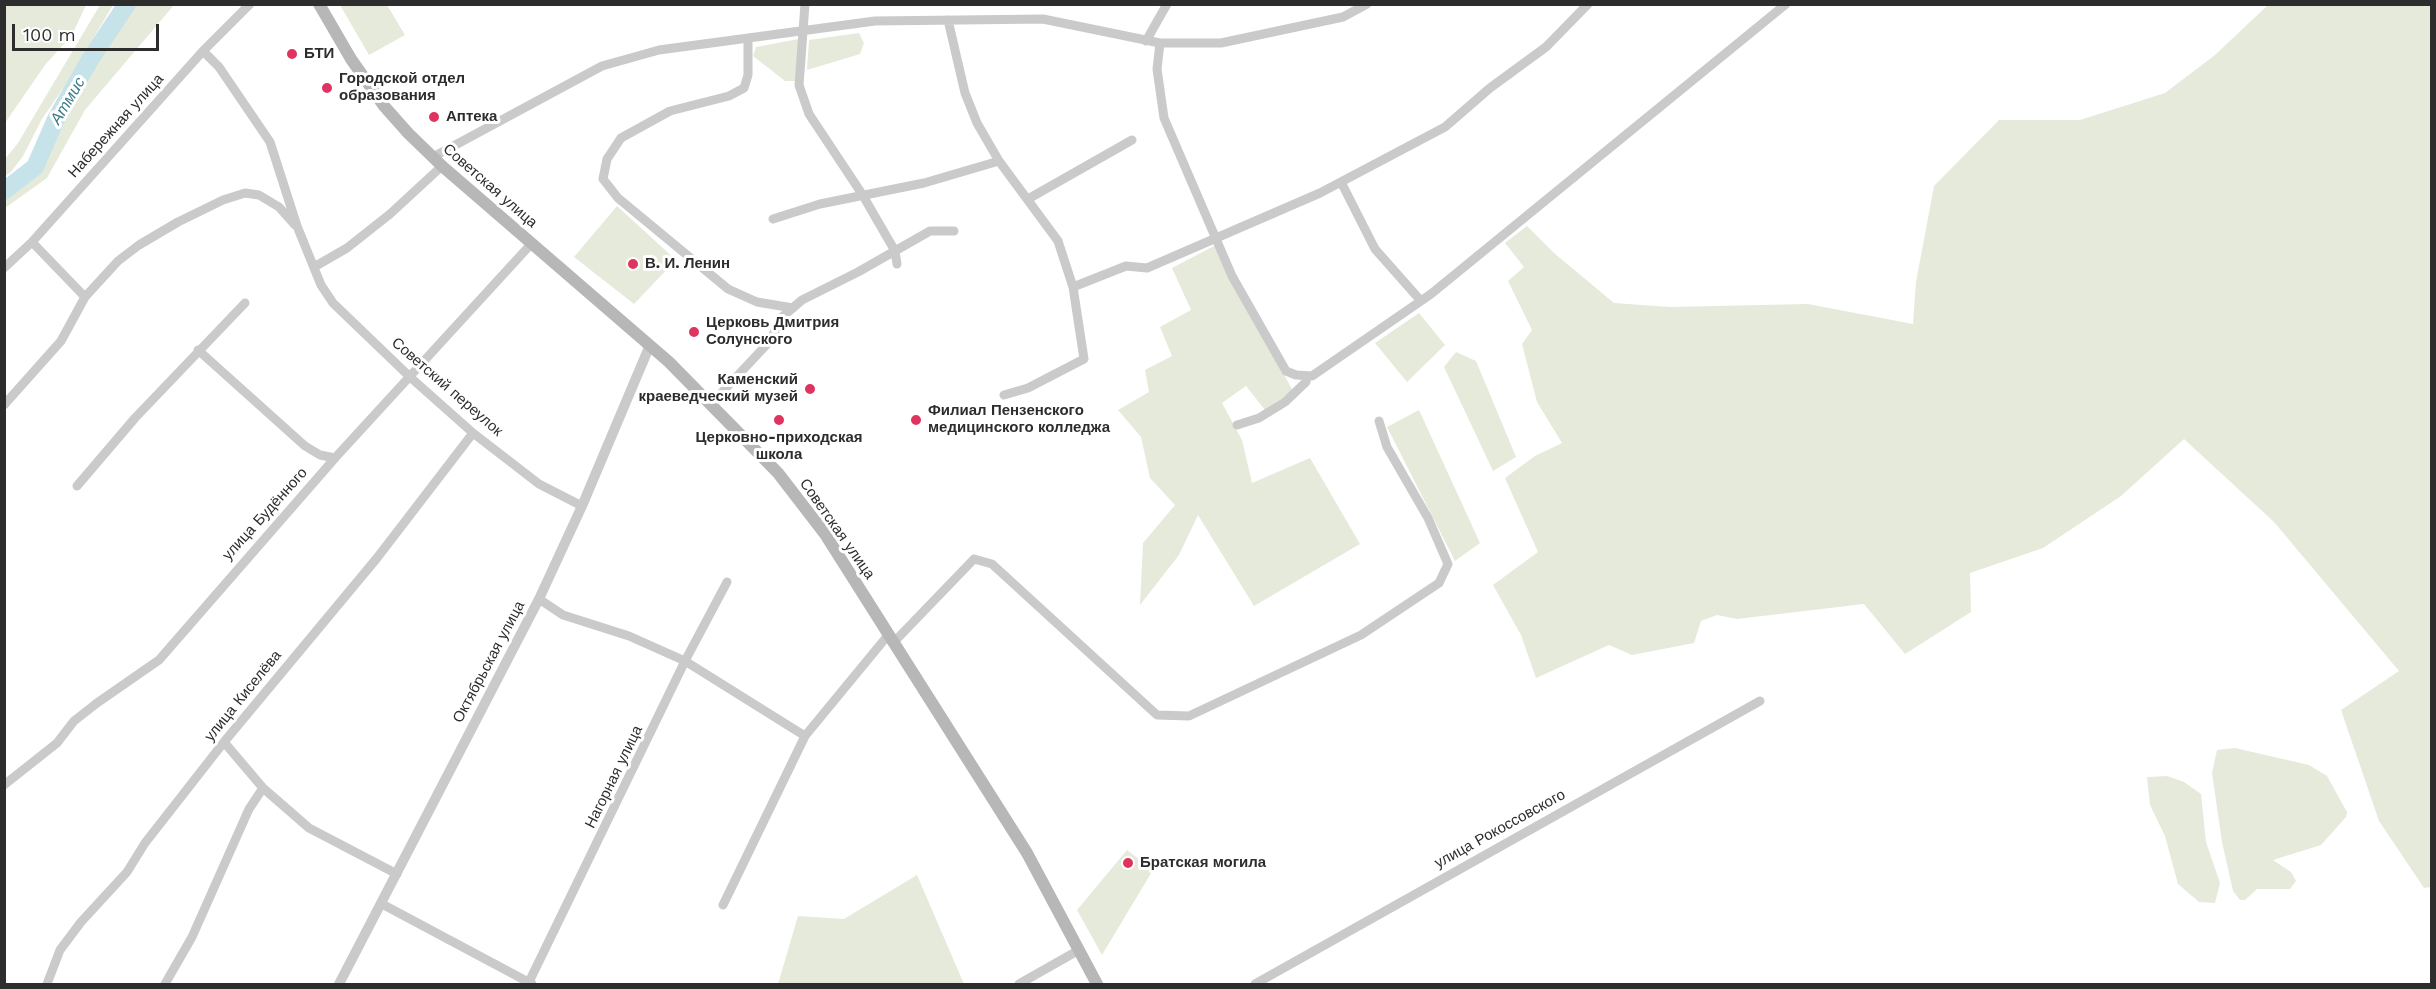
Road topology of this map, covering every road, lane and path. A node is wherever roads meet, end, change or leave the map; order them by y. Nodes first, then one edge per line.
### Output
1 (250, 4) edge
2 (319, 4) edge
3 (805, 4) edge
4 (1167, 4) edge
5 (1367, 4) edge
6 (1588, 4) edge
7 (1786, 4) edge
8 (948, 20) junction
9 (803, 31) junction
10 (748, 38) junction
11 (1146, 40) junction
12 (1160, 44) junction
13 (203, 51) junction
14 (1132, 140) dead end
15 (433, 157) junction
16 (999, 161) junction
17 (442, 166) junction
18 (1341, 182) junction
19 (862, 194) junction
20 (1028, 199) junction
21 (773, 219) dead end
22 (297, 226) junction
23 (954, 231) dead end
24 (1215, 237) junction
25 (32, 242) junction
26 (532, 243) junction
27 (895, 251) junction
28 (897, 264) dead end
29 (314, 267) junction
30 (4, 268) edge
31 (1073, 287) junction
32 (85, 297) junction
33 (1421, 301) junction
34 (245, 303) dead end
35 (793, 308) junction
36 (650, 345) junction
37 (198, 350) junction
38 (1307, 376) junction
39 (410, 377) junction
40 (1004, 395) dead end
41 (711, 404) junction
42 (4, 405) edge
43 (1379, 421) dead end
44 (1238, 425) dead end
45 (473, 433) junction
46 (335, 458) junction
47 (77, 486) dead end
48 (582, 506) junction
49 (727, 582) dead end
50 (539, 599) junction
51 (892, 638) junction
52 (685, 661) junction
53 (1760, 701) dead end
54 (804, 736) junction
55 (224, 742) junction
56 (4, 785) edge
57 (263, 788) junction
58 (397, 874) junction
59 (382, 904) junction
60 (723, 905) dead end
61 (1079, 950) junction
62 (166, 982) edge
63 (47, 984) edge
64 (177, 984) edge
65 (339, 984) edge
66 (530, 984) edge
67 (1019, 984) edge
68 (1096, 984) edge
69 (1255, 984) edge

1 - 13 street, Набережная улица
2 - 15 main road, Советская улица
3 - 9 street
4 - 11 street
5 - 12 street
6 - 18 street
7 - 33 street
8 - 9 street
8 - 11 street
8 - 16 street
9 - 10 street
9 - 19 street
10 - 15 street
10 - 35 street
11 - 12 street
12 - 24 street
13 - 22 street, Советский переулок
13 - 25 street, Набережная улица
14 - 20 street
15 - 17 main road, Советская улица
16 - 19 street
16 - 20 street
17 - 26 main road, Советская улица
17 - 29 street
18 - 24 street
18 - 33 street
19 - 21 street
19 - 27 street
20 - 31 street
22 - 29 street, Советский переулок
22 - 32 street
23 - 27 street
24 - 31 street
24 - 38 street
25 - 30 street, Набережная улица
25 - 32 street
26 - 36 main road, Советская улица
26 - 39 street, улица Будённого
27 - 28 street
27 - 35 street
29 - 39 street, Советский переулок
31 - 40 street
32 - 42 street
33 - 38 street
34 - 37 street
35 - 41 street
36 - 41 main road, Советская улица
36 - 48 street, Октябрьская улица
37 - 46 street
37 - 47 street
38 - 44 street
39 - 45 street, Советский переулок
39 - 46 street, улица Будённого
41 - 51 main road, Советская улица
43 - 51 street
45 - 48 street, Советский переулок
45 - 55 street, улица Киселёва
46 - 56 street, улица Будённого
48 - 50 street, Октябрьская улица
49 - 52 street, Нагорная улица
50 - 52 street
50 - 58 street, Октябрьская улица
51 - 54 street
51 - 61 main road, Советская улица
52 - 54 street
52 - 66 street, Нагорная улица
53 - 69 street, улица Рокоссовского
54 - 60 street
55 - 57 street
55 - 63 street, улица Киселёва
57 - 58 street
57 - 62 street
58 - 59 street, Октябрьская улица
59 - 65 street, Октябрьская улица
59 - 66 street
61 - 67 street
61 - 68 main road, Советская улица
62 - 64 street

